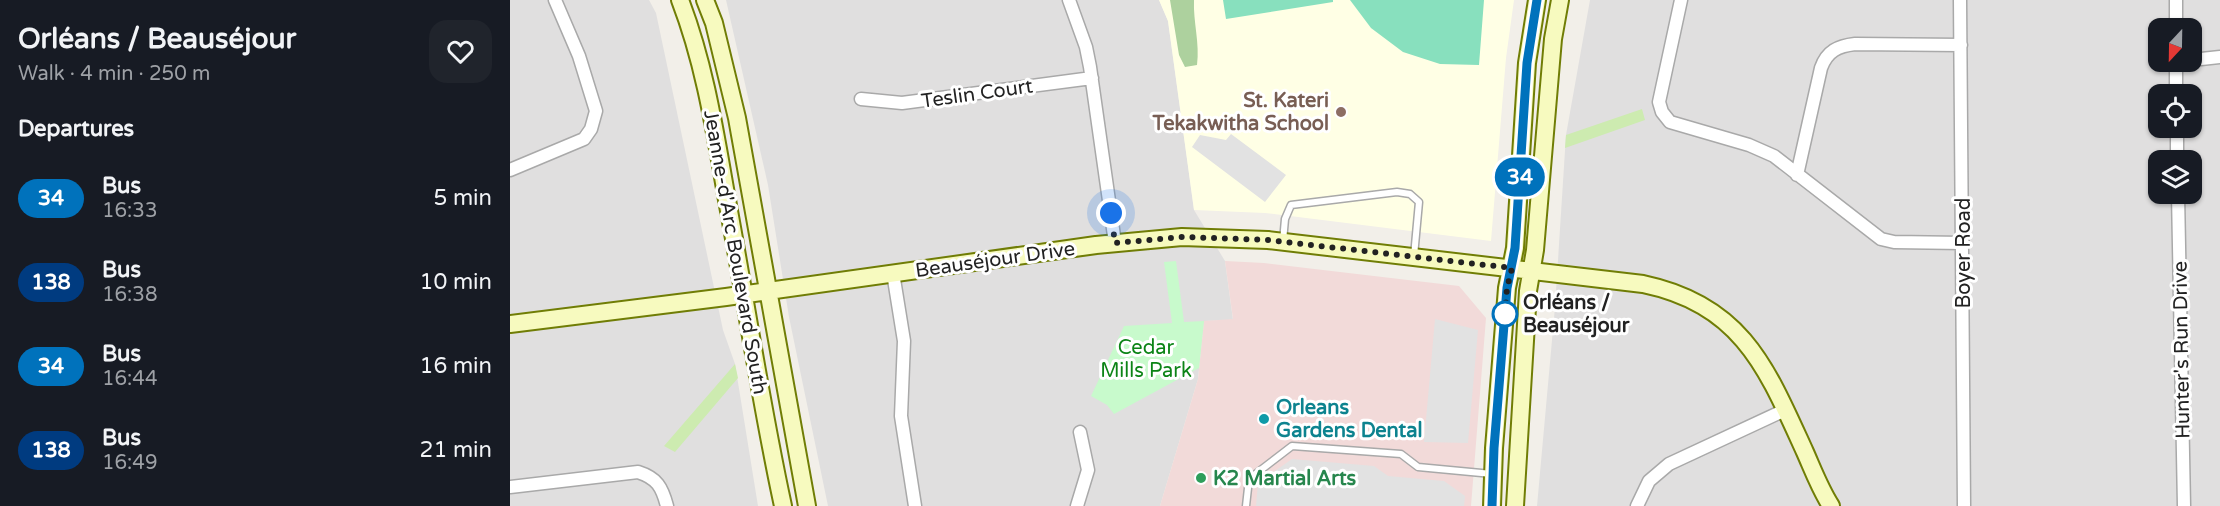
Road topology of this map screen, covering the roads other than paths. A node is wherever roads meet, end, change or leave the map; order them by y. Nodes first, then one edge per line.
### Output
1 (555, 0) edge
2 (680, 0) edge
3 (705, 0) edge
4 (1069, 0) edge
5 (1536, 0) edge
6 (1560, 0) edge
7 (1681, 0) edge
8 (1960, 0) edge
9 (2176, 0) edge
10 (2176, 18) edge
11 (1961, 45) junction
12 (2220, 57) edge
13 (2202, 59) edge
14 (1092, 78) junction
15 (861, 99) dead end
16 (510, 170) edge
17 (1797, 175) junction
18 (2178, 204) edge
19 (1283, 242) junction
20 (1115, 243) junction
21 (1963, 243) junction
22 (1414, 256) junction
23 (1512, 268) junction
24 (1532, 270) junction
25 (893, 273) junction
26 (768, 290) junction
27 (744, 294) junction
28 (510, 324) edge
29 (1785, 410) junction
30 (1080, 432) dead end
31 (1492, 474) junction
32 (510, 487) edge
33 (667, 506) edge
34 (783, 506) edge
35 (807, 506) edge
36 (915, 506) edge
37 (1077, 506) edge
38 (1246, 506) edge
39 (1492, 506) edge
40 (1515, 506) edge
41 (1637, 506) edge
42 (1831, 506) edge
43 (1964, 506) edge
44 (2184, 506) edge

1 - 16 street
2 - 27 main road, Jeanne-d'Arc Boulevard South
3 - 26 main road, Jeanne-d'Arc Boulevard South
4 - 14 street
5 - 23 main road
6 - 24 main road
7 - 17 street
8 - 11 street, Boyer Road
9 - 10 street
11 - 17 street
11 - 21 street, Boyer Road
12 - 13 street
14 - 15 street, Teslin Court
14 - 20 street
17 - 21 street
18 - 44 street, Hunter's Run Drive
19 - 20 main road, Beauséjour Drive
19 - 22 main road, Beauséjour Drive
19 - 22 lane
20 - 25 main road, Beauséjour Drive
21 - 43 street, Boyer Road
22 - 23 main road, Beauséjour Drive
23 - 24 main road, Beauséjour Drive
23 - 31 main road
24 - 29 main road, Beauséjour Drive
24 - 40 main road
25 - 26 main road, Beauséjour Drive
25 - 36 street
26 - 27 main road, Beauséjour Drive
26 - 35 main road, Jeanne-d'Arc Boulevard South
27 - 28 main road, Beauséjour Drive
27 - 34 main road, Jeanne-d'Arc Boulevard South
29 - 41 street
29 - 42 main road, Beauséjour Drive
30 - 37 street
31 - 38 lane
31 - 39 main road
32 - 33 street

